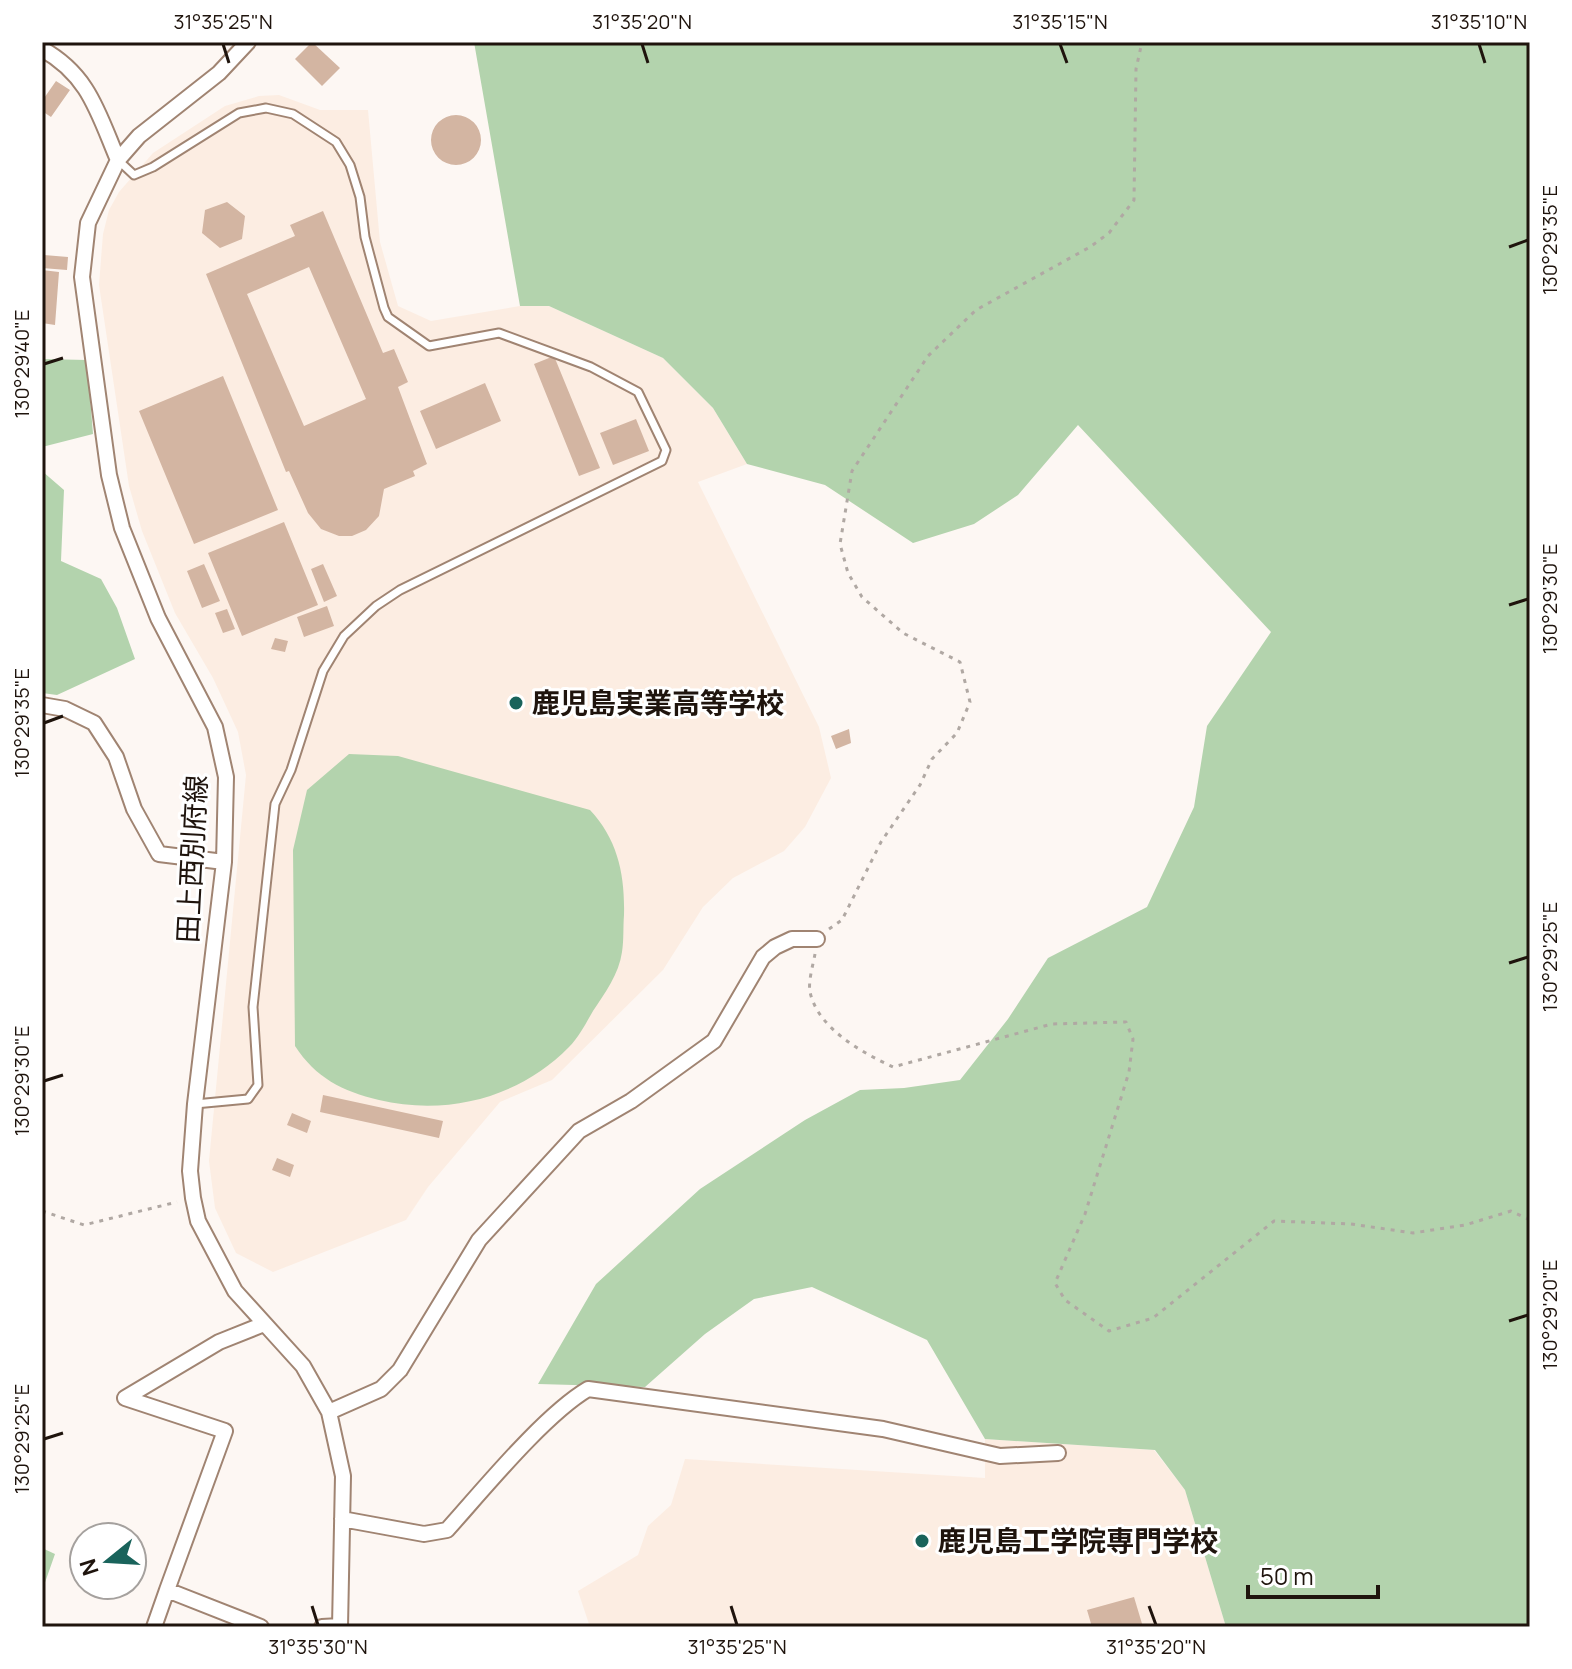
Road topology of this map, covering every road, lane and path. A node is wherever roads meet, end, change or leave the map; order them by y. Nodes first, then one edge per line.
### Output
1 (248, 42) edge
2 (1142, 42) edge
3 (42, 49) edge
4 (118, 160) junction
5 (42, 705) edge
6 (224, 862) junction
7 (817, 939) junction
8 (195, 1104) junction
9 (193, 1198) junction
10 (42, 1211) edge
11 (1530, 1220) edge
12 (264, 1324) junction
13 (329, 1412) junction
14 (1058, 1453) dead end
15 (342, 1519) junction
16 (167, 1590) junction
17 (154, 1627) edge
18 (261, 1627) edge
19 (322, 1627) edge
20 (340, 1627) edge

1 - 4 street, 田上西別府線
2 - 7 path
3 - 4 street
4 - 6 street, 田上西別府線
4 - 8 lane
5 - 6 street
6 - 8 street, 田上西別府線
7 - 11 path
7 - 13 street
8 - 9 street, 田上西別府線
9 - 10 path
9 - 12 street, 田上西別府線
12 - 13 street, 田上西別府線
12 - 16 street
13 - 15 street, 田上西別府線
14 - 15 street
15 - 20 street, 田上西別府線
16 - 17 street
16 - 18 street
19 - 20 street

